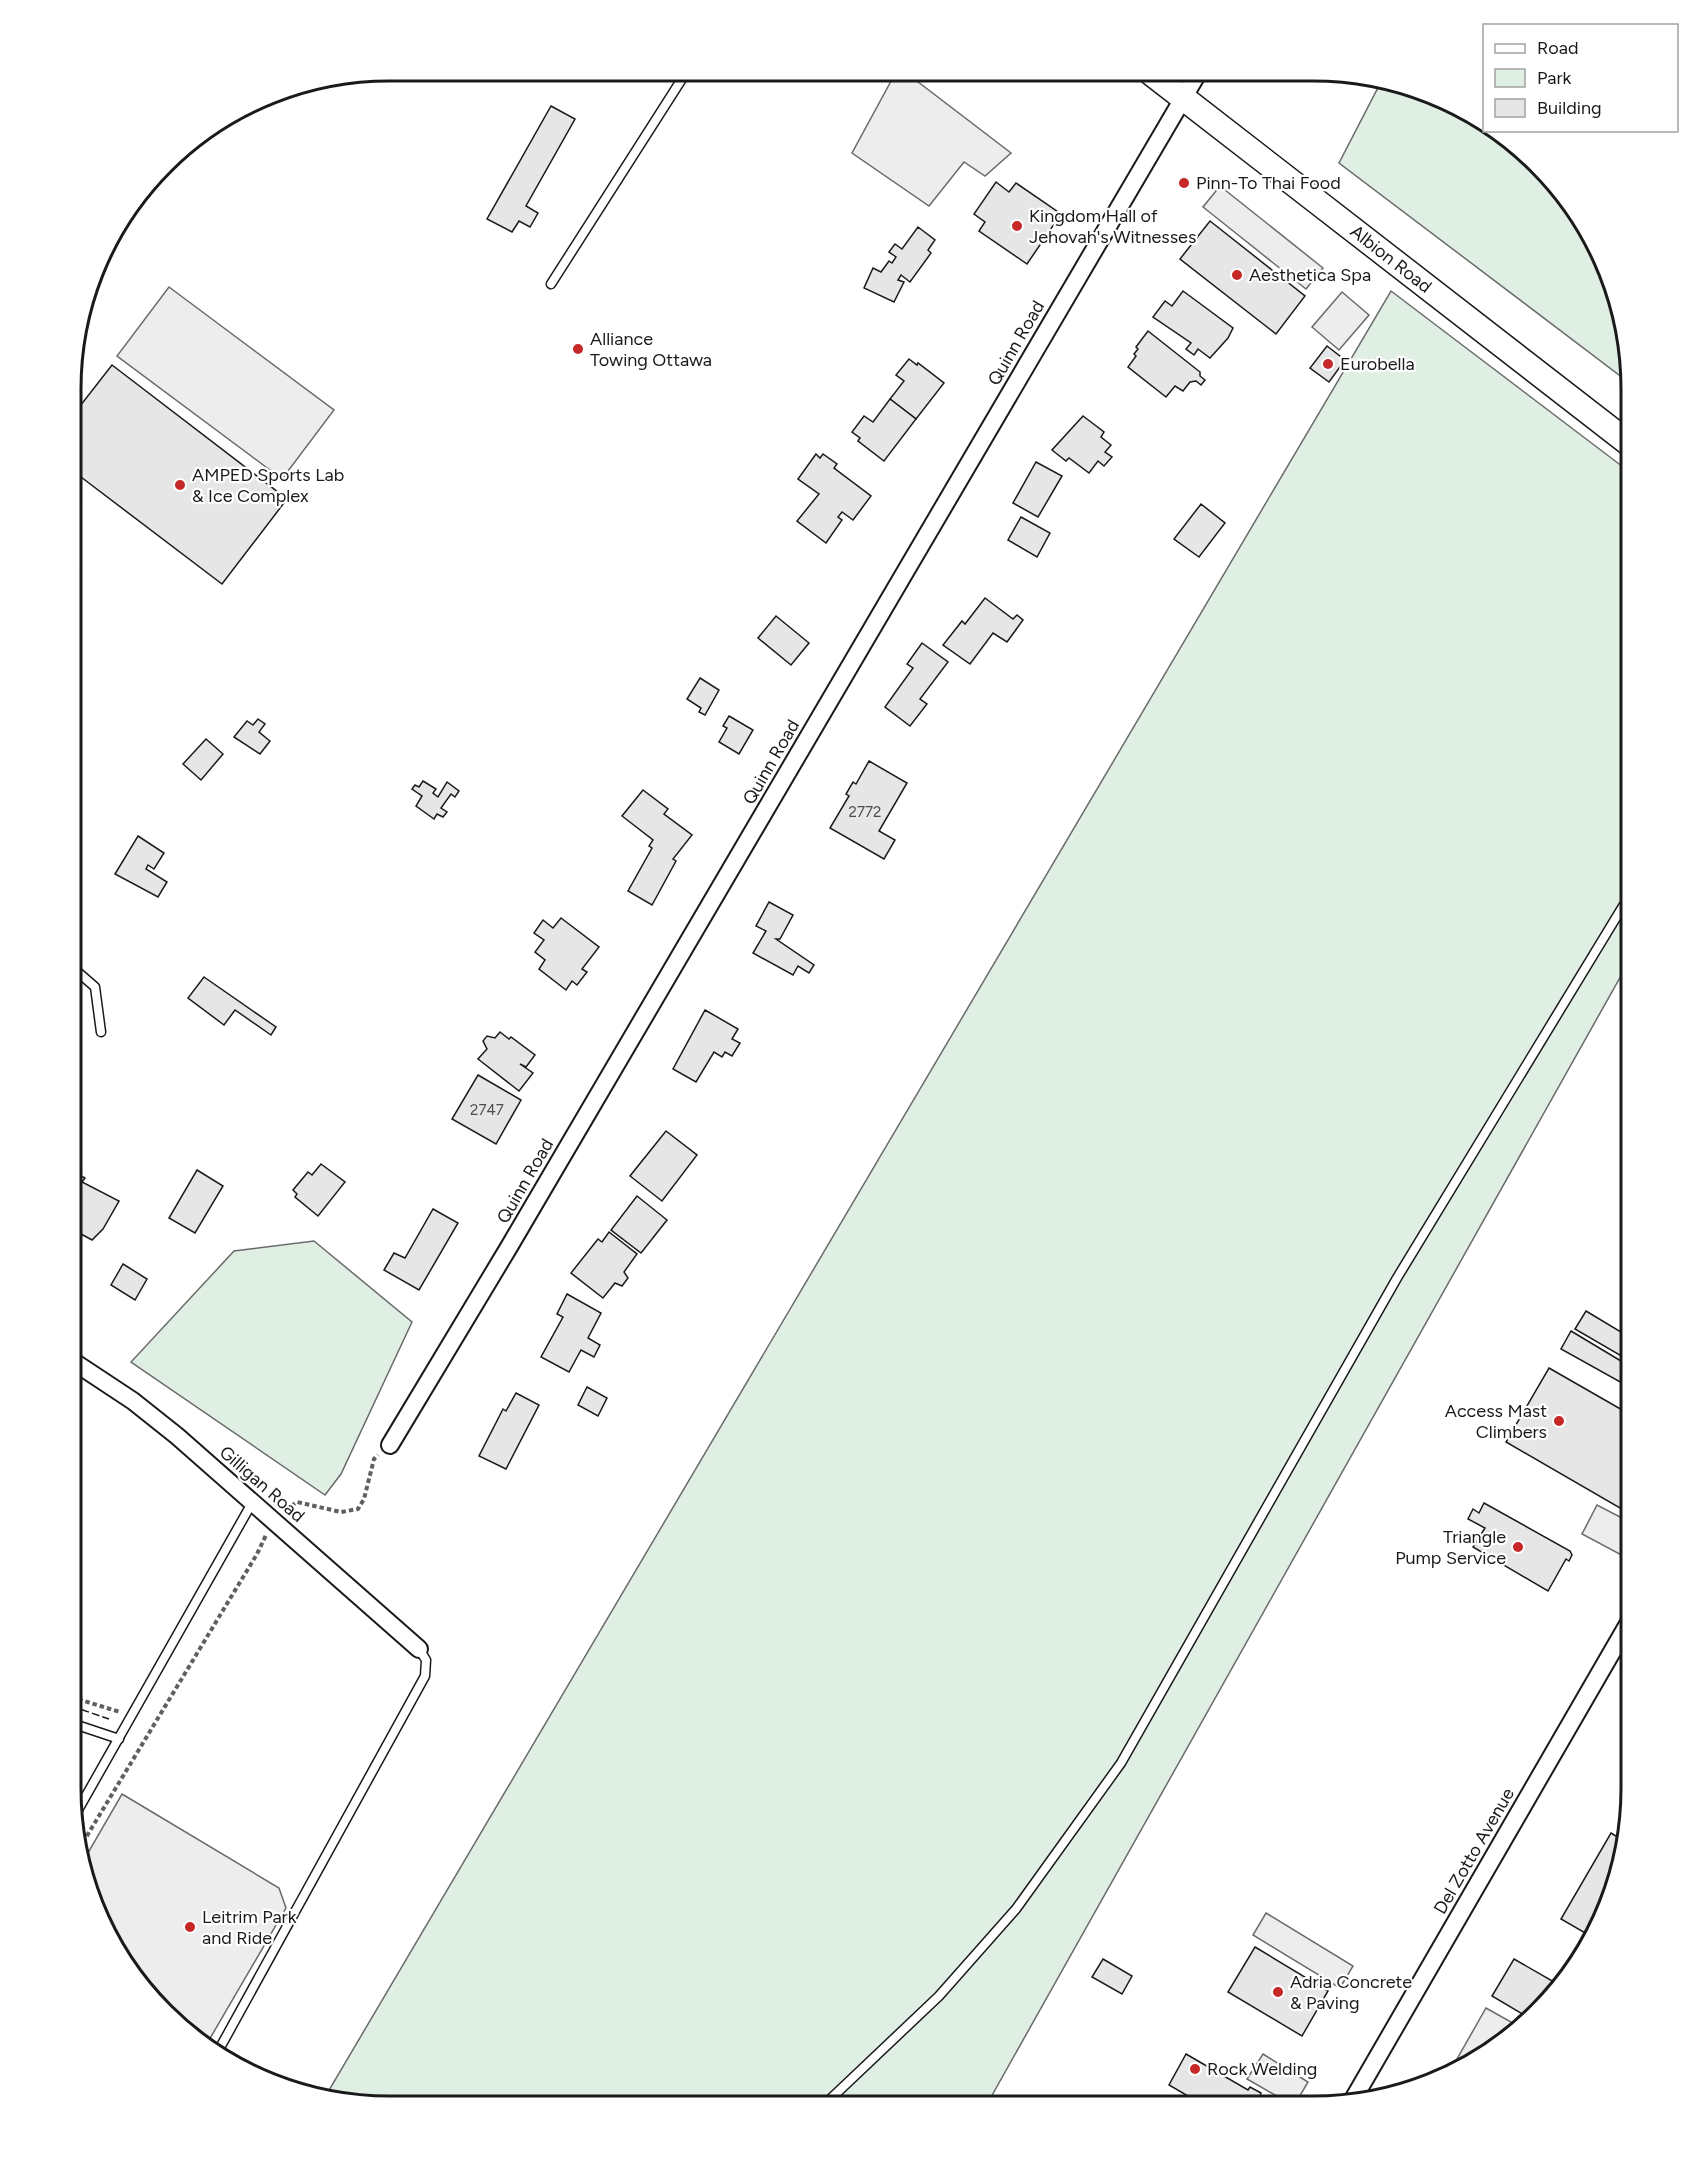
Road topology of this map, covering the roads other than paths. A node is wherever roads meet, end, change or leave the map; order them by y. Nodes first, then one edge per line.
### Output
1 (681, 81) edge
2 (1160, 81) edge
3 (1193, 81) edge
4 (1182, 98) junction
5 (551, 284) dead end
6 (1621, 437) edge
7 (1621, 910) edge
8 (81, 975) edge
9 (101, 1032) dead end
10 (81, 1367) edge
11 (390, 1445) road end
12 (252, 1503) junction
13 (1621, 1636) edge
14 (418, 1649) joint
15 (81, 1726) edge
16 (119, 1739) junction
17 (82, 1804) edge
18 (221, 2046) edge
19 (1357, 2092) edge
20 (834, 2096) edge

1 - 5 lane
2 - 4 main road, Albion Road
3 - 4 street, Quinn Road
4 - 6 main road, Albion Road
4 - 11 street, Quinn Road
7 - 20 lane
8 - 9 lane
10 - 12 street, Gilligan Road
12 - 14 street, Gilligan Road
12 - 16 lane
13 - 19 street, Del Zotto Avenue
14 - 18 lane
15 - 16 lane
16 - 17 lane

